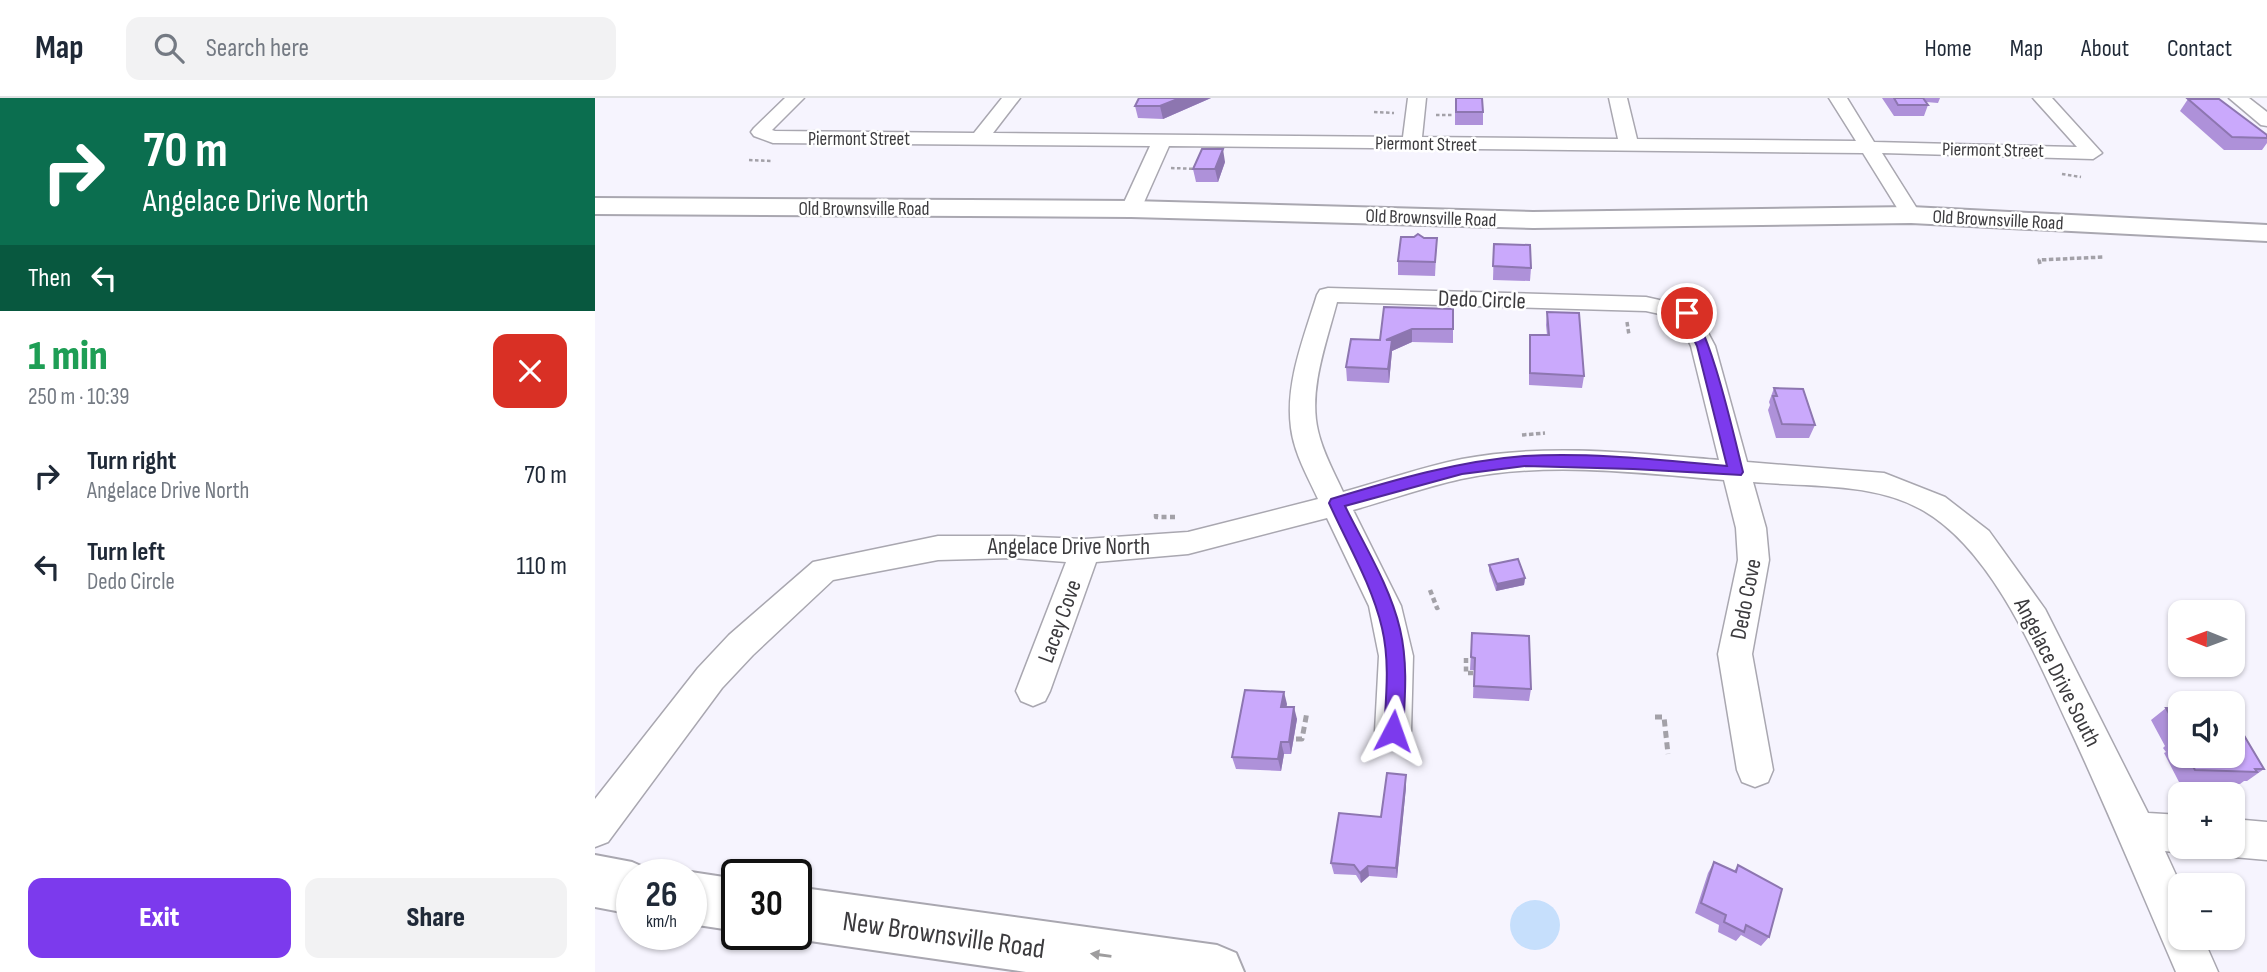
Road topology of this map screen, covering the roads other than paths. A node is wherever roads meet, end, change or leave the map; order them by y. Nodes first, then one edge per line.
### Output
1 (795, 98) edge
2 (1011, 98) edge
3 (1417, 98) edge
4 (1618, 98) edge
5 (1838, 98) edge
6 (2042, 98) edge
7 (2238, 98) edge
8 (2267, 121) edge
9 (979, 139) junction
10 (1162, 141) junction
11 (1412, 143) junction
12 (1629, 145) junction
13 (1868, 147) junction
14 (595, 206) edge
15 (1131, 209) junction
16 (1911, 215) junction
17 (2267, 233) edge
18 (1736, 472) junction
19 (1336, 503) junction
20 (1085, 551) junction
21 (1033, 691) dead end
22 (1393, 731) dead end
23 (1755, 770) dead end
24 (595, 829) edge
25 (2137, 831) junction
26 (2168, 833) edge
27 (2245, 839) edge
28 (2267, 841) edge
29 (595, 881) edge
30 (616, 885) edge
31 (2168, 905) edge
32 (812, 915) edge
33 (2187, 950) edge
34 (1217, 972) edge
35 (2197, 972) edge

1 - 9 street, Piermont Street
2 - 9 street
3 - 11 street
4 - 12 street
5 - 13 street
6 - 13 street, Piermont Street
7 - 8 street
9 - 10 street, Piermont Street
10 - 11 street, Piermont Street
10 - 15 street
11 - 12 street, Piermont Street
12 - 13 street, Piermont Street
13 - 16 street
14 - 15 street, Old Brownsville Road
15 - 16 street, Old Brownsville Road
16 - 17 street, Old Brownsville Road
18 - 19 street, Angelace Drive North
18 - 19 street, Dedo Circle
18 - 23 street, Dedo Cove
18 - 25 street, Angelace Drive South
19 - 20 street, Angelace Drive North
19 - 22 street
20 - 21 street, Lacey Cove
20 - 24 street, Angelace Drive North
25 - 26 street
25 - 31 street, Angelace Drive South
27 - 28 street
29 - 30 street
34 -> 32 street, New Brownsville Road
33 - 35 street, Angelace Drive South

